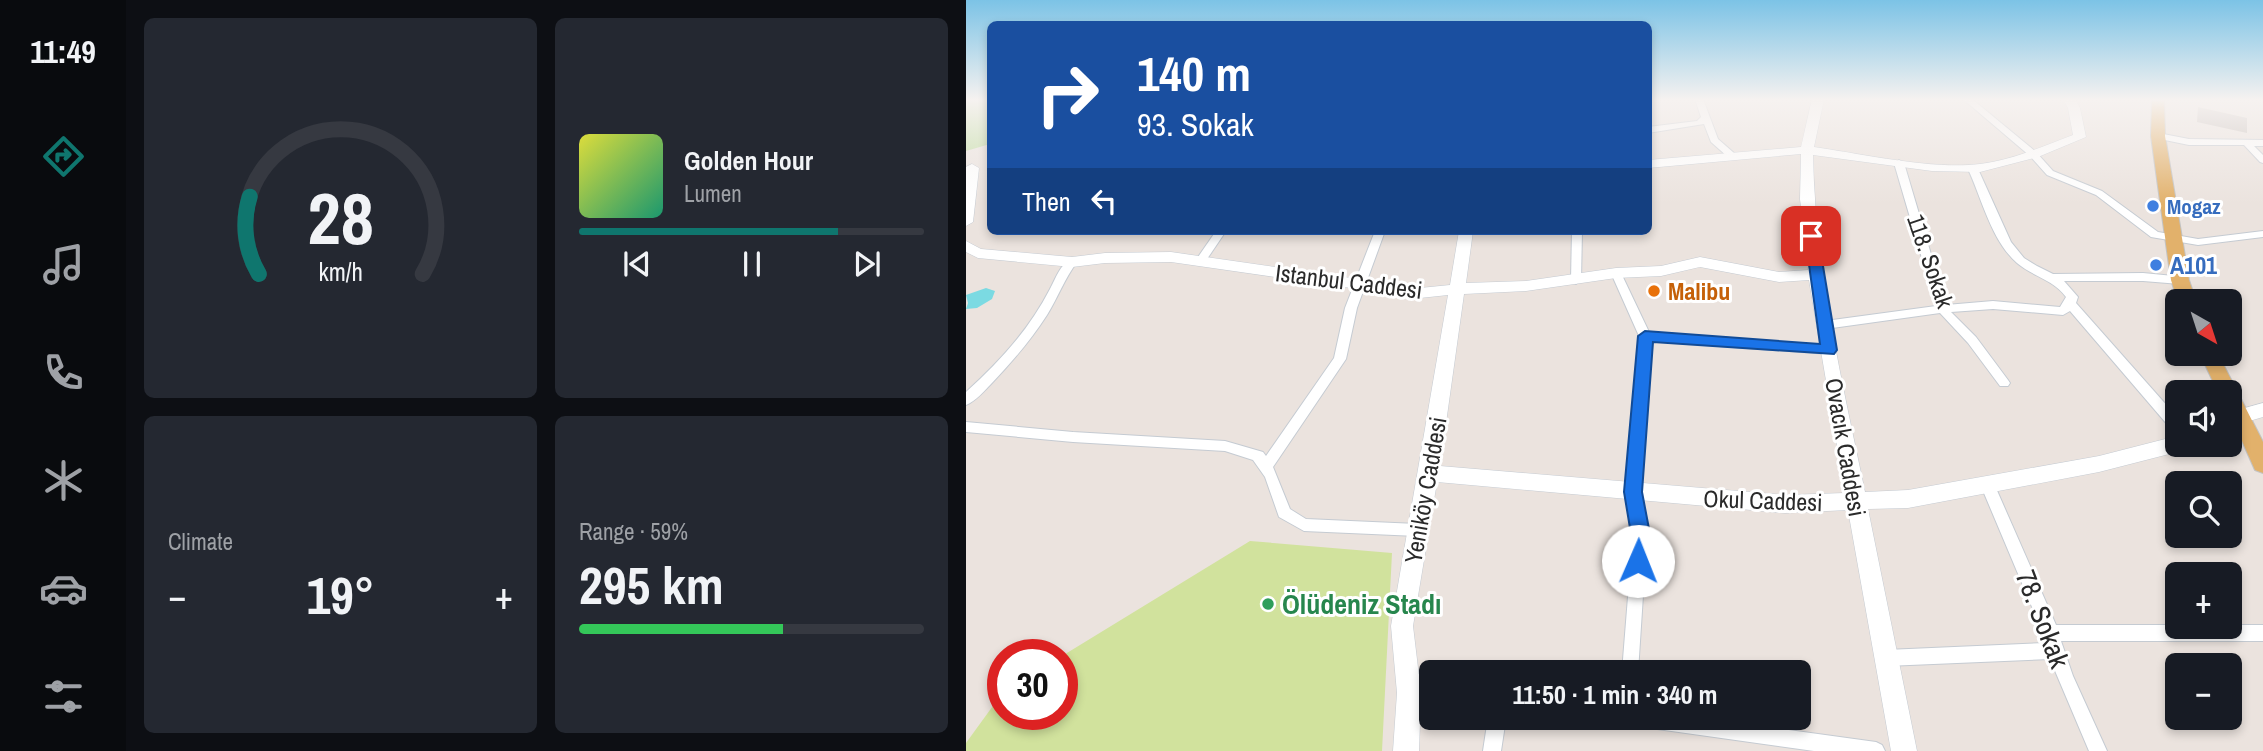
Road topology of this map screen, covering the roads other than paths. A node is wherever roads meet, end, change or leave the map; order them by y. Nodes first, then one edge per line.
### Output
1 (1711, 134) edge
2 (1810, 134) edge
3 (2010, 134) edge
4 (2079, 134) edge
5 (2158, 136) joint
6 (2263, 143) edge
7 (2247, 144) junction
8 (1807, 150) junction
9 (2034, 154) junction
10 (1731, 155) junction
11 (2263, 160) edge
12 (1899, 163) junction
13 (1652, 164) edge
14 (973, 168) edge
15 (1973, 169) junction
16 (966, 222) edge
17 (2263, 234) edge
18 (1218, 235) edge
19 (1378, 235) edge
20 (1465, 235) edge
21 (1577, 235) edge
22 (2174, 240) junction
23 (970, 251) edge
24 (1201, 260) junction
25 (1072, 262) junction
26 (1616, 273) junction
27 (1816, 275) junction
28 (2053, 278) junction
29 (1576, 280) junction
30 (2180, 280) junction
31 (1358, 286) junction
32 (1458, 289) junction
33 (2183, 289) edge
34 (2070, 304) junction
35 (1942, 309) junction
36 (1825, 326) junction
37 (1645, 336) junction
38 (1829, 350) junction
39 (2004, 383) dead end
40 (966, 400) edge
41 (2263, 410) edge
42 (2165, 412) edge
43 (2242, 423) edge
44 (966, 427) edge
45 (2242, 432) edge
46 (2165, 447) edge
47 (2263, 464) edge
48 (1266, 467) junction
49 (1428, 473) junction
50 (1989, 486) junction
51 (1633, 492) junction
52 (1856, 501) junction
53 (1417, 530) junction
54 (2051, 633) junction
55 (2263, 633) edge
56 (2055, 651) junction
57 (1886, 658) junction
58 (1631, 660) edge
59 (1419, 682) edge
60 (1408, 683) junction
61 (1495, 730) edge
62 (1728, 730) edge
63 (1406, 751) edge
64 (1492, 751) edge
65 (1876, 751) edge
66 (1904, 751) edge
67 (2098, 751) edge

1 - 10 street
2 - 8 street, Ovacık Caddesi
3 - 9 street
4 - 9 street
5 - 7 street
5 - 22 main road
6 - 7 street
7 - 11 street
8 - 10 street
8 - 12 street
8 - 27 street, Ovacık Caddesi
9 - 15 street
9 - 22 street
10 - 13 street
12 - 15 street
12 - 35 street, 118. Sokak
14 - 16 street
15 - 28 street
17 - 22 street
18 - 24 street
19 - 31 street
20 - 32 street, Yeniköy Caddesi
21 - 29 street
22 - 30 main road
23 - 25 street, Istanbul Caddesi
24 - 25 street, Istanbul Caddesi
24 - 31 street, Istanbul Caddesi
25 - 40 street
26 - 27 street, Istanbul Caddesi
26 - 29 street, Istanbul Caddesi
26 - 37 street
27 - 36 street, Ovacık Caddesi
28 - 30 street
28 - 34 street
29 - 32 street, Istanbul Caddesi
30 - 33 main road
31 - 32 street, Istanbul Caddesi
31 - 48 street
32 - 49 street, Yeniköy Caddesi
34 - 35 street
34 - 42 street
35 - 36 street
35 - 39 street, 118. Sokak
36 - 38 street, Ovacık Caddesi
37 - 38 street
37 - 51 street
38 - 52 street, Ovacık Caddesi
41 - 43 street
44 - 48 street
45 - 47 main road
46 - 50 street, Okul Caddesi
48 - 53 street
49 - 51 street, Okul Caddesi
49 - 53 street, Yeniköy Caddesi
50 - 52 street, Okul Caddesi
50 - 54 street, 78. Sokak
51 - 52 street, Okul Caddesi
51 - 58 street
52 - 57 street, Ovacık Caddesi
53 - 60 street, Yeniköy Caddesi
54 - 55 street
54 - 56 street, 78. Sokak
56 - 57 street
56 - 67 street, 78. Sokak
57 - 66 street, Ovacık Caddesi
59 - 60 street
60 - 63 street, Yeniköy Caddesi
61 - 64 street
62 - 65 street

